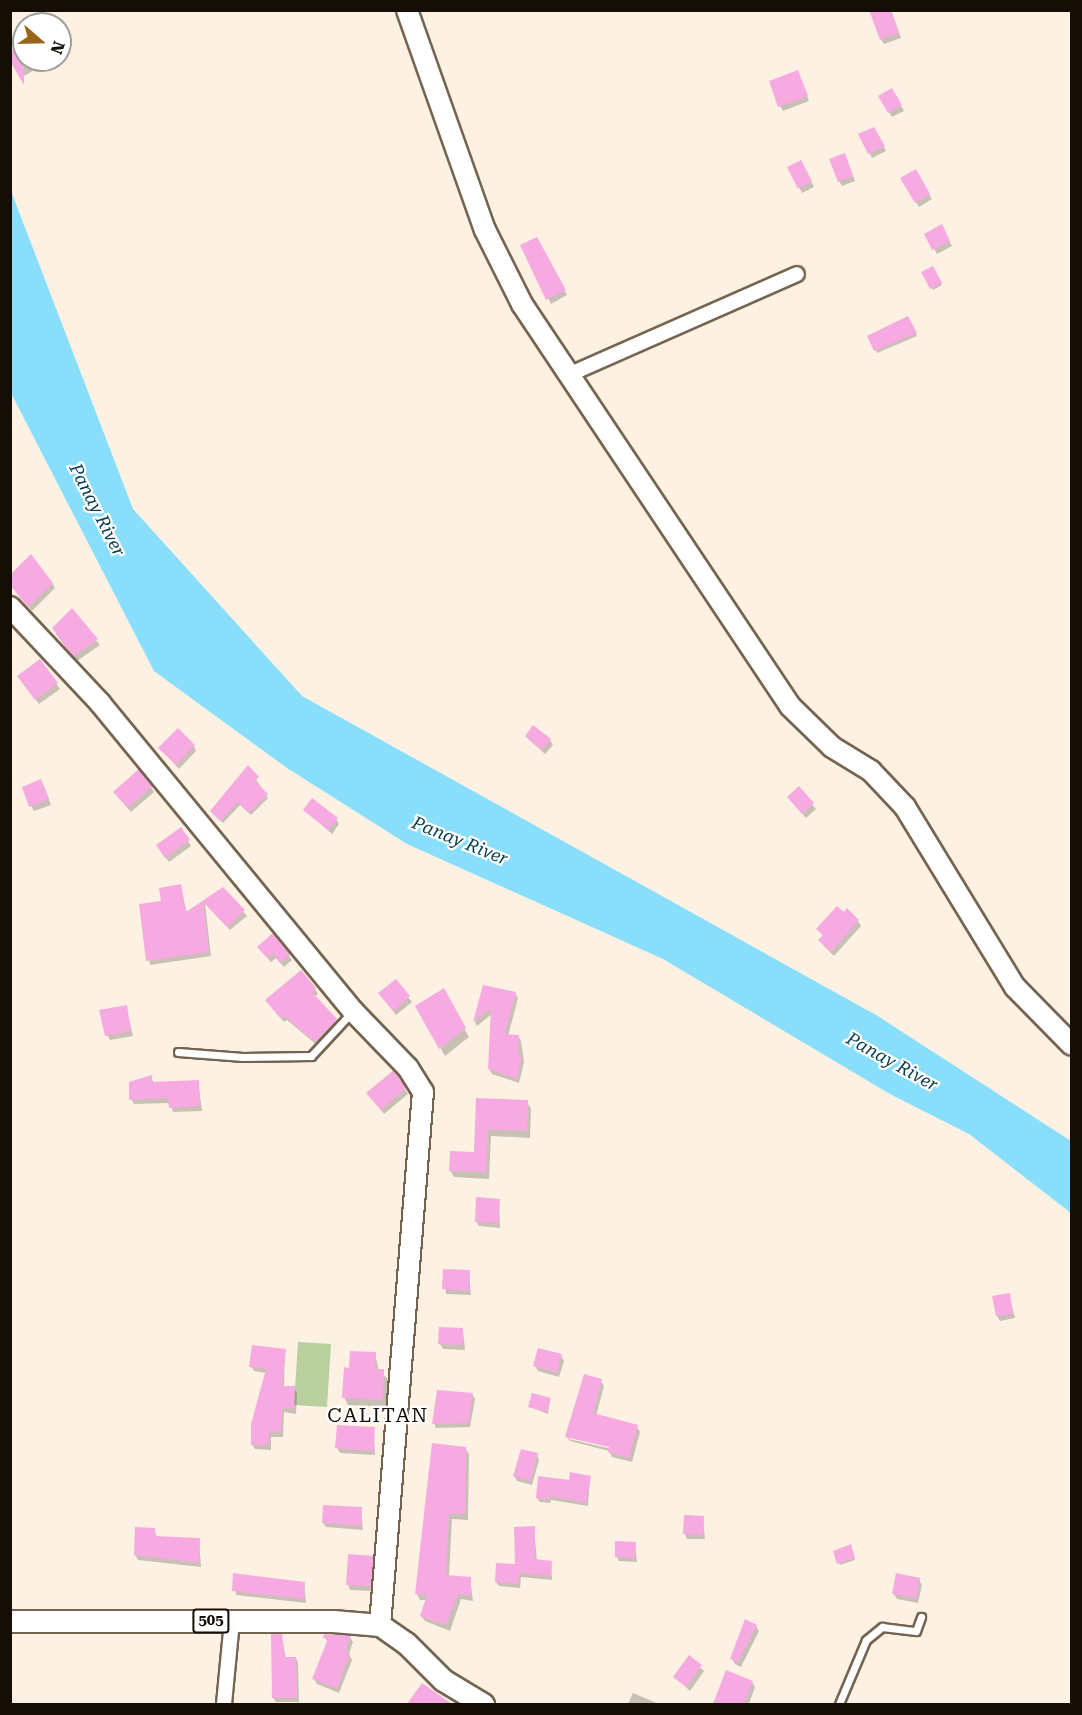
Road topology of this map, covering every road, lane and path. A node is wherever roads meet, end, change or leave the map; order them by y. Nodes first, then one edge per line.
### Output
1 (407, 10) edge
2 (797, 274) dead end
3 (568, 375) junction
4 (10, 606) edge
5 (353, 1011) junction
6 (1071, 1045) edge
7 (178, 1052) dead end
8 (921, 1617) dead end
9 (10, 1621) edge
10 (232, 1622) junction
11 (380, 1625) junction
12 (224, 1704) edge
13 (483, 1704) edge
14 (839, 1704) edge

1 - 3 street
2 - 3 street
3 - 6 street
4 - 5 street
5 - 7 lane
5 - 11 street
8 - 14 lane
9 - 10 main road, 505
10 - 11 main road, 505
10 - 12 street
11 - 13 main road, 505

